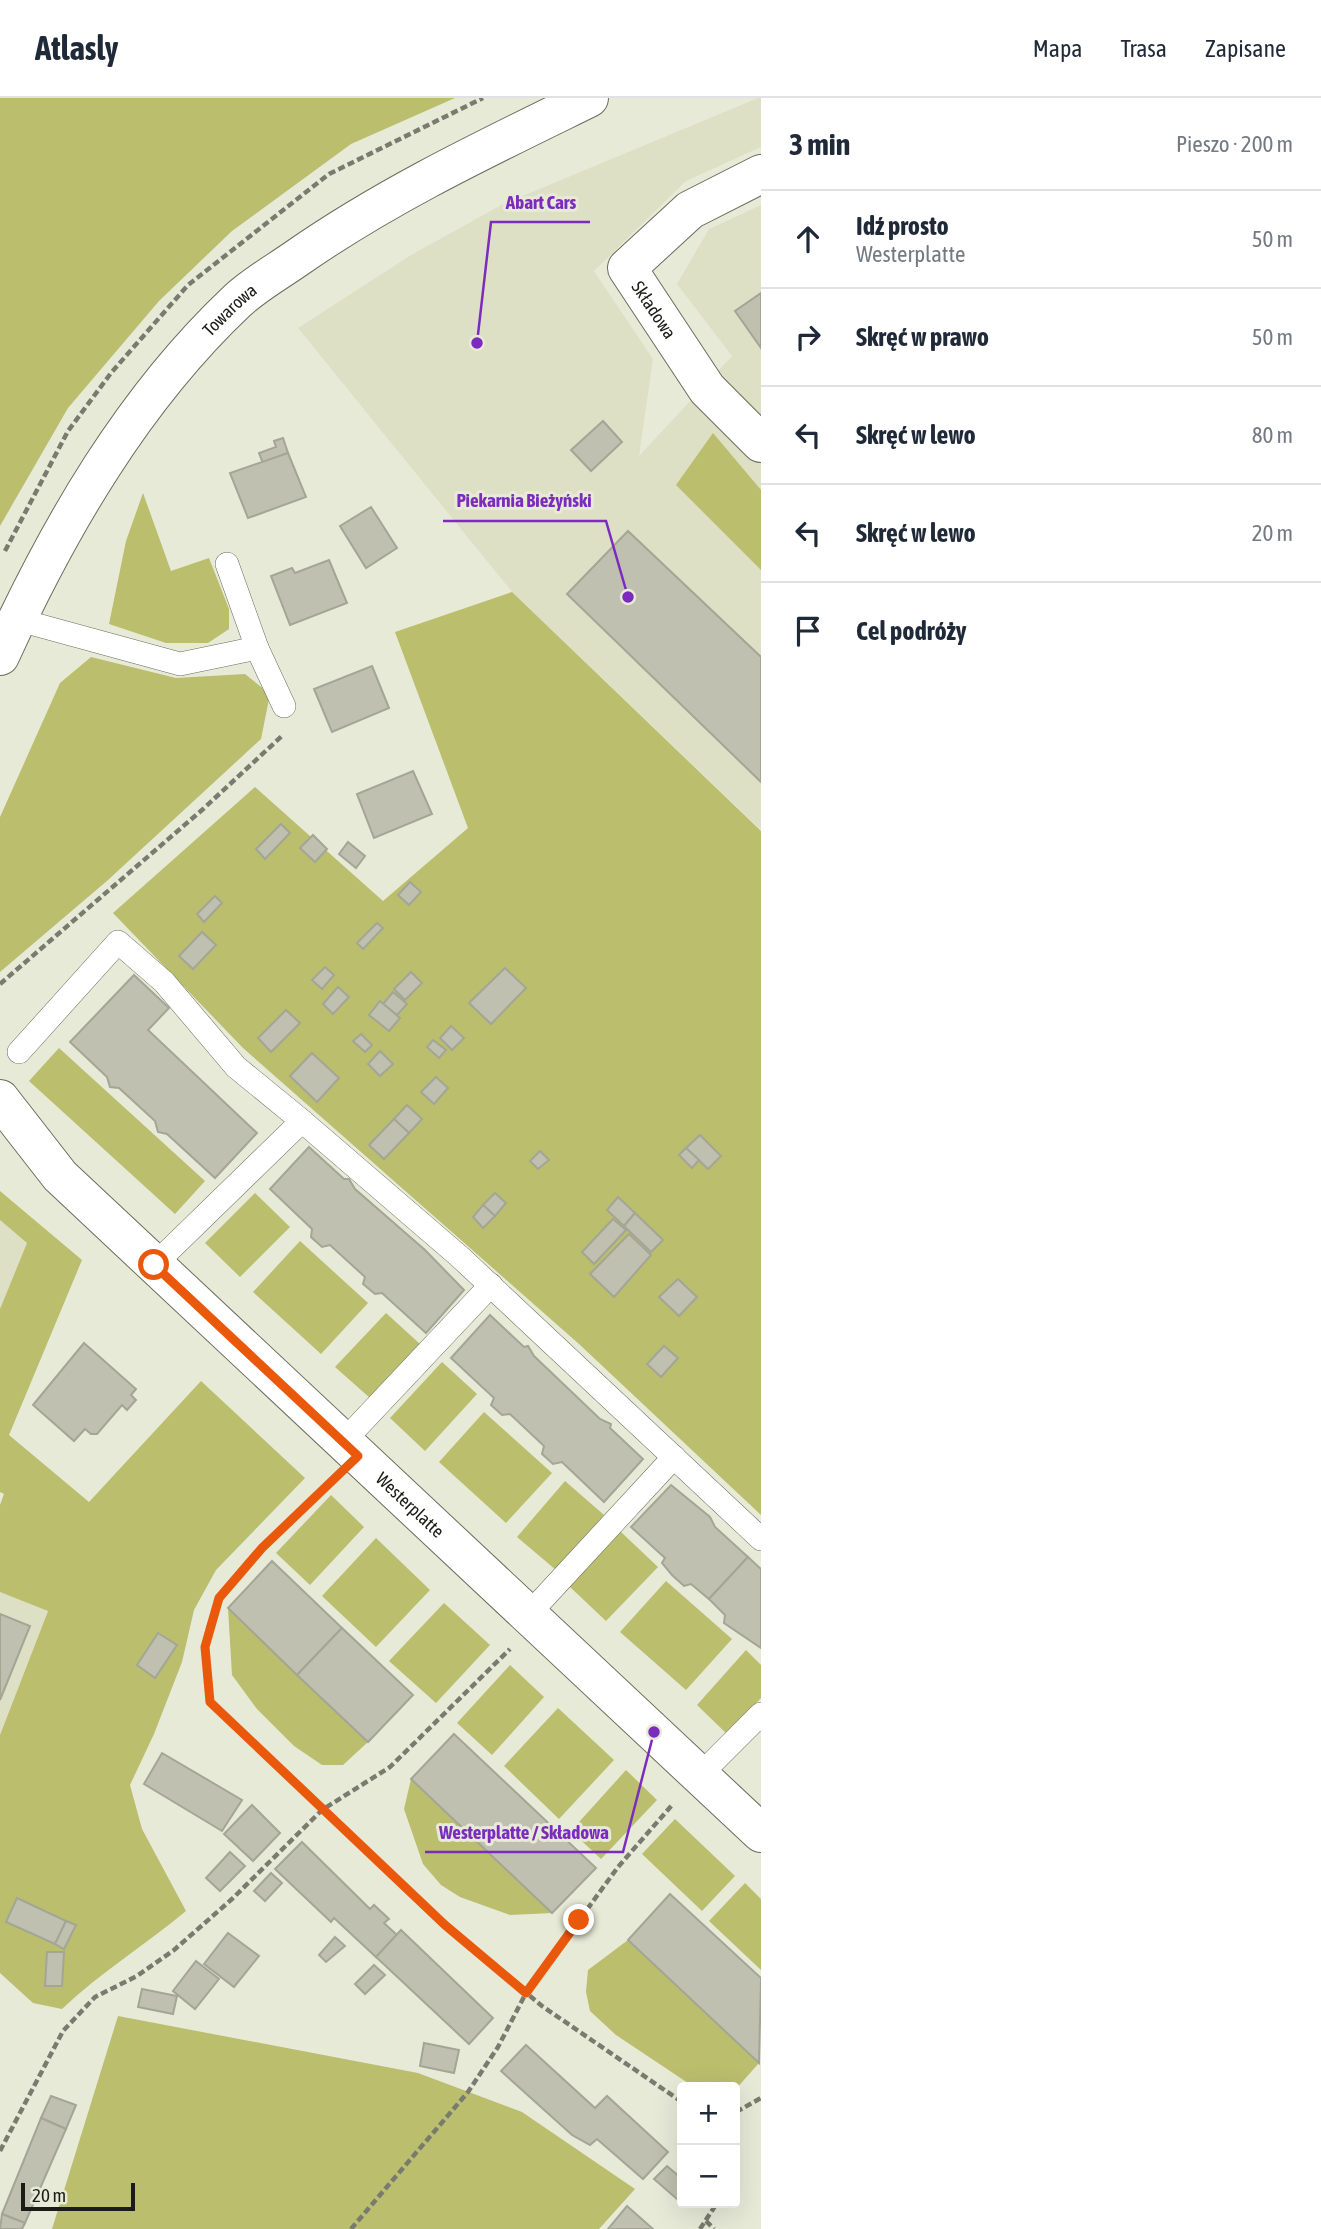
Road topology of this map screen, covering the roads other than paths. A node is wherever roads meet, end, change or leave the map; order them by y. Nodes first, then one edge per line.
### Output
1 (589, 98) edge
2 (761, 174) edge
3 (761, 443) edge
4 (227, 564) dead end
5 (10, 620) edge
6 (257, 648) junction
7 (0, 654) edge
8 (284, 706) dead end
9 (19, 1052) dead end
10 (0, 1099) edge
11 (302, 1121) junction
12 (0, 1137) edge
13 (60, 1176) junction
14 (154, 1265) junction
15 (491, 1285) junction
16 (351, 1449) junction
17 (674, 1457) junction
18 (761, 1539) edge
19 (533, 1620) junction
20 (761, 1714) edge
21 (700, 1776) junction
22 (761, 1833) edge

1 - 5 main road, Towarowa
2 - 3 main road, Składowa
4 - 6 lane
5 - 6 lane
5 - 7 main road, Towarowa
6 - 8 lane
9 - 11 lane
10 - 13 main road, Westerplatte
11 - 14 lane
11 - 15 lane
12 - 13 main road, Westerplatte
13 - 14 main road, Westerplatte
14 - 16 main road, Westerplatte
15 - 16 lane
15 - 17 lane
16 - 19 main road, Westerplatte
17 - 18 lane
17 - 19 lane
19 - 21 main road, Westerplatte
20 - 21 lane
21 - 22 main road, Westerplatte

